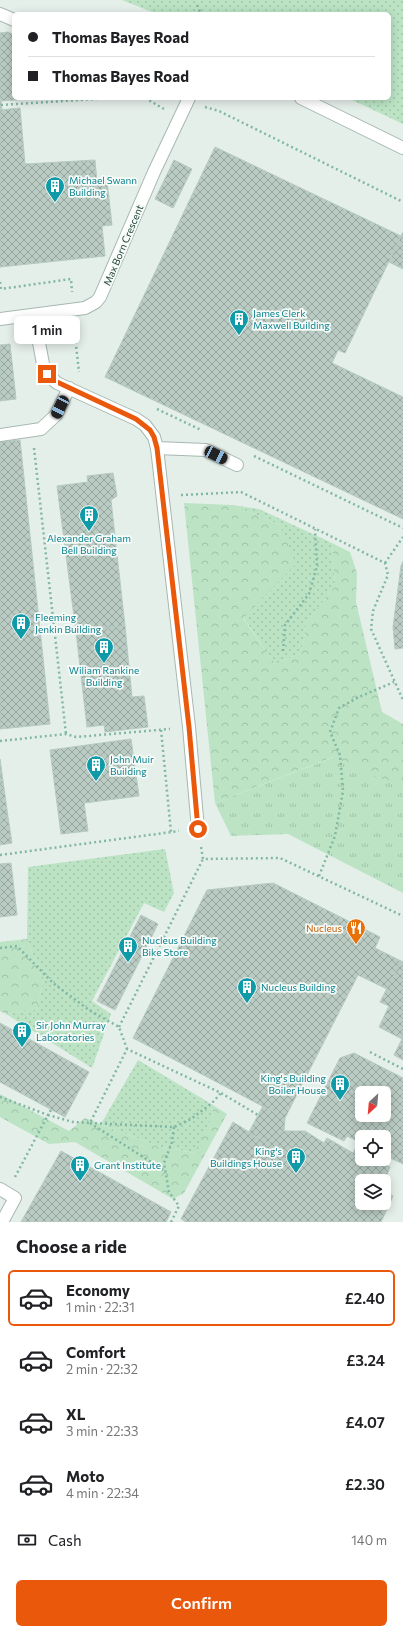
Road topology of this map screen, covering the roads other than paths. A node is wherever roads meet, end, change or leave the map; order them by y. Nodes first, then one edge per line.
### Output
1 (0, 14) edge
2 (12, 19) edge
3 (184, 100) edge
4 (305, 100) edge
5 (403, 148) edge
6 (34, 316) junction
7 (0, 319) edge
8 (69, 388) junction
9 (0, 435) edge
10 (157, 448) junction
11 (237, 465) dead end
12 (198, 829) road end
13 (3, 1191) edge
14 (2, 1222) edge

1 - 2 lane
3 - 6 lane, Max Born Crescent
4 - 5 lane
6 - 7 lane, Max Born Crescent
6 - 8 lane
8 - 9 lane
8 - 10 lane
10 - 11 lane
10 - 12 lane
13 - 14 lane

